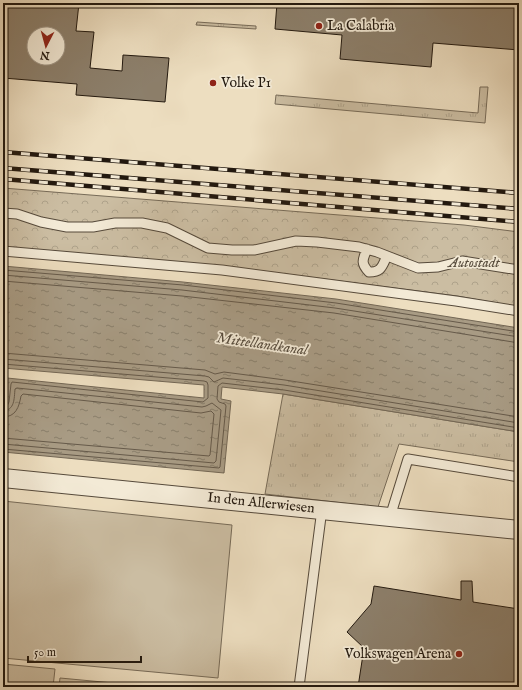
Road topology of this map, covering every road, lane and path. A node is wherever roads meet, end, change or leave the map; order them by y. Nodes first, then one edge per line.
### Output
1 (3, 213) edge
2 (367, 249) junction
3 (3, 251) edge
4 (387, 256) junction
5 (519, 270) edge
6 (519, 311) edge
7 (519, 477) edge
8 (3, 478) edge
9 (322, 509) junction
10 (390, 517) junction
11 (519, 530) edge
12 (299, 687) edge

1 - 2 lane
2 - 4 lane
2 - 4 lane
3 - 6 lane
4 - 5 lane
7 - 10 lane
8 - 9 street, In den Allerwiesen
9 - 10 street, In den Allerwiesen
9 - 12 lane
10 - 11 street, In den Allerwiesen

